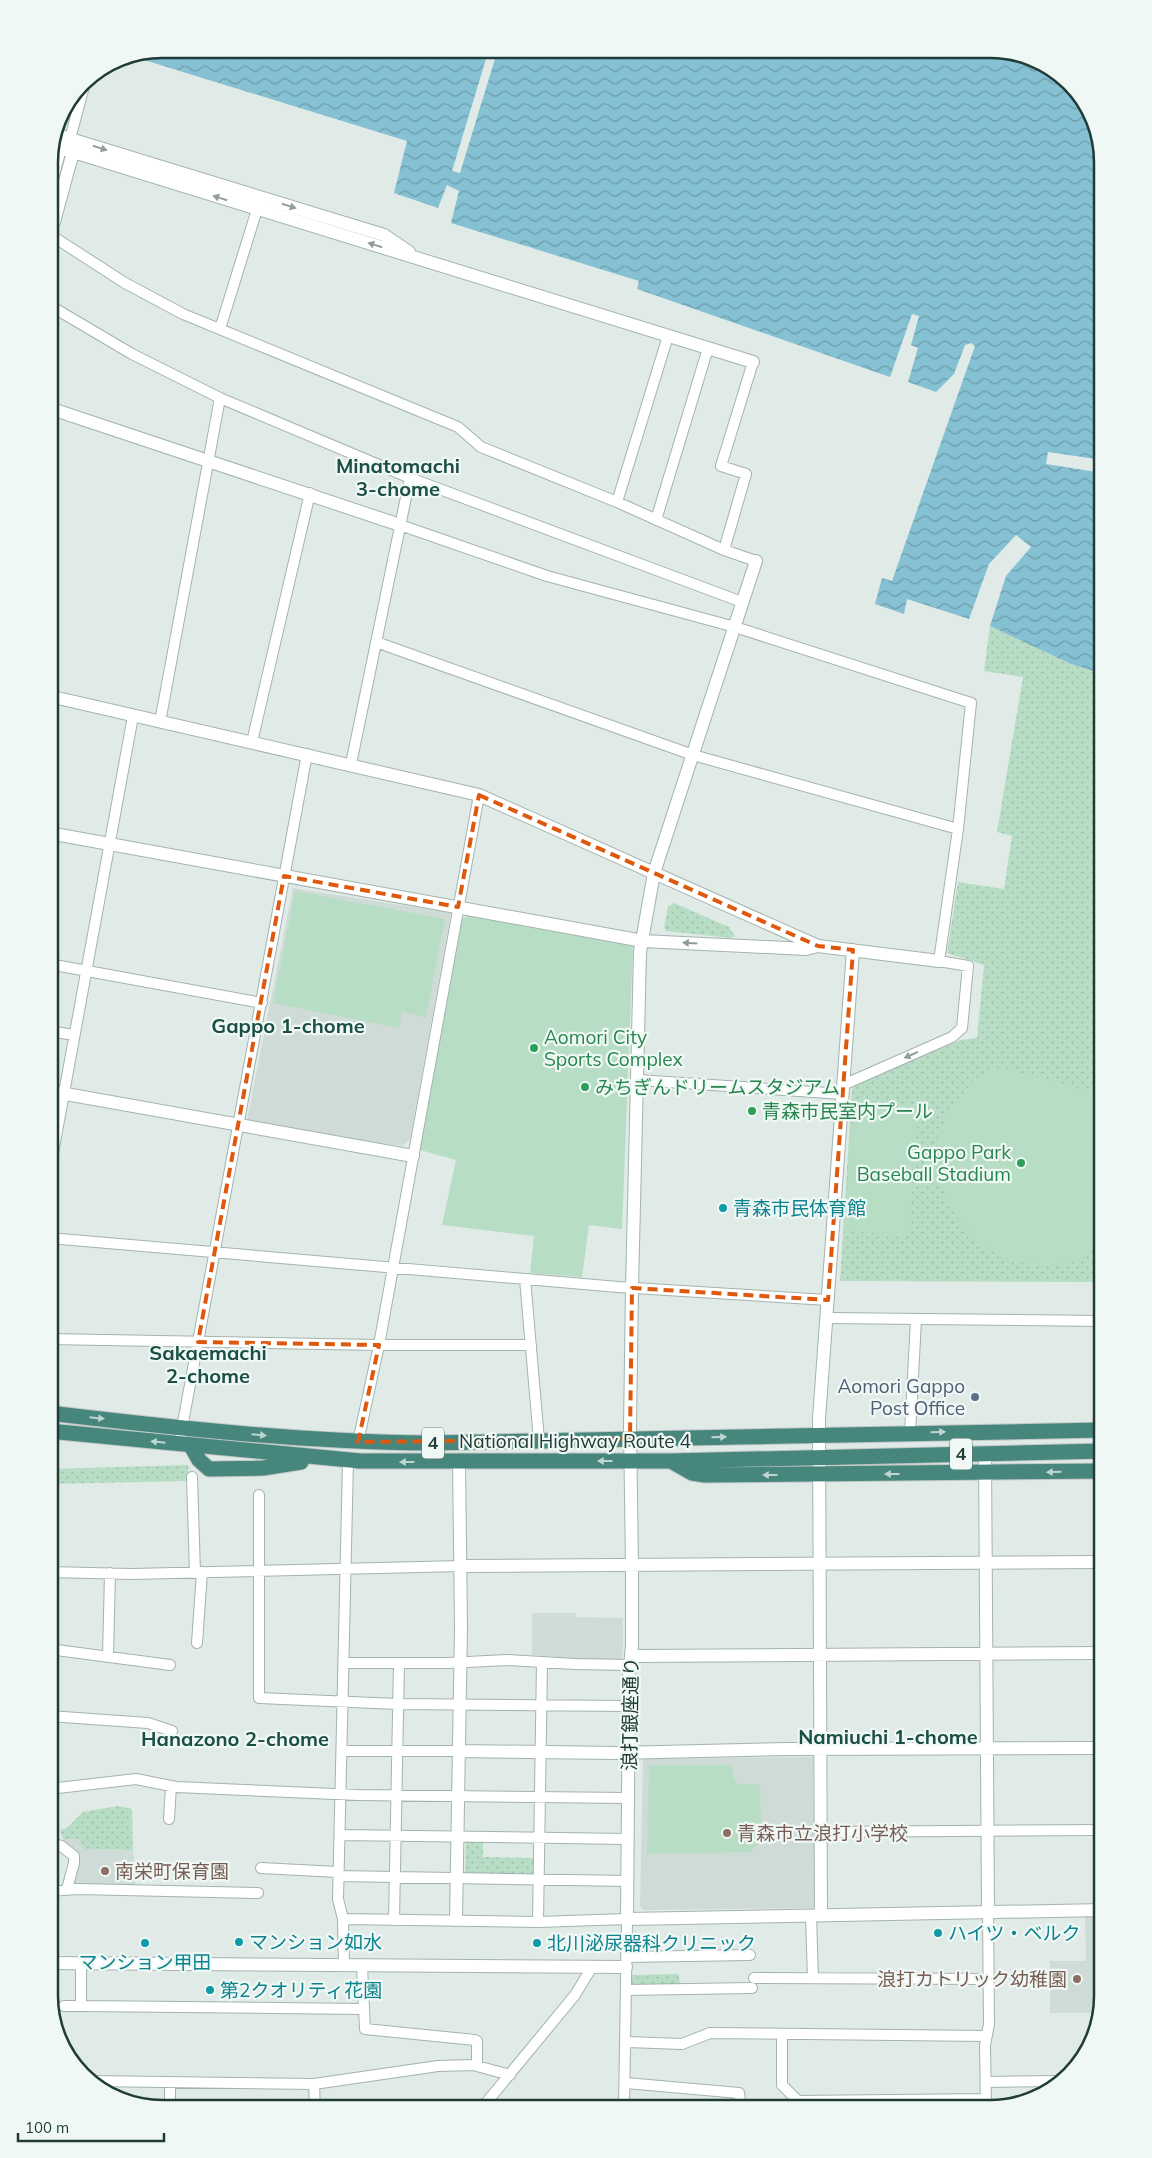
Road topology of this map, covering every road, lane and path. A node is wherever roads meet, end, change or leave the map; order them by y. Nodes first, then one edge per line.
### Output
1 (82, 95) edge
2 (61, 136) edge
3 (70, 139) junction
4 (59, 146) edge
5 (58, 148) edge
6 (73, 152) junction
7 (259, 204) junction
8 (58, 207) edge
9 (58, 240) edge
10 (58, 310) edge
11 (220, 329) junction
12 (668, 336) junction
13 (708, 348) junction
14 (753, 362) joint
15 (220, 398) junction
16 (58, 411) edge
17 (210, 460) junction
18 (410, 478) junction
19 (310, 494) junction
20 (617, 502) junction
21 (656, 520) junction
22 (400, 525) junction
23 (724, 550) junction
24 (756, 561) joint
25 (742, 602) junction
26 (734, 627) junction
27 (376, 642) junction
28 (58, 698) edge
29 (133, 716) junction
30 (160, 722) junction
31 (252, 742) junction
32 (307, 754) junction
33 (692, 755) junction
34 (351, 764) junction
35 (479, 795) junction
36 (958, 829) junction
37 (58, 835) edge
38 (110, 844) junction
39 (654, 873) junction
40 (284, 876) junction
41 (458, 907) junction
42 (643, 941) junction
43 (818, 946) junction
44 (853, 950) junction
45 (939, 961) junction
46 (58, 966) edge
47 (86, 971) junction
48 (262, 1003) junction
49 (58, 1032) edge
50 (74, 1035) junction
51 (638, 1080) junction
52 (843, 1089) junction
53 (58, 1093) edge
54 (64, 1094) junction
55 (238, 1125) junction
56 (58, 1126) edge
57 (413, 1156) junction
58 (58, 1239) edge
59 (214, 1252) junction
60 (393, 1267) junction
61 (525, 1279) junction
62 (632, 1288) junction
63 (828, 1300) junction
64 (827, 1318) junction
65 (916, 1320) junction
66 (1094, 1322) edge
67 (58, 1339) edge
68 (198, 1342) junction
69 (531, 1344) junction
70 (379, 1345) junction
71 (58, 1414) edge
72 (184, 1427) junction
73 (1094, 1430) edge
74 (58, 1432) edge
75 (910, 1433) junction
76 (819, 1435) junction
77 (630, 1439) junction
78 (538, 1440) junction
79 (358, 1442) junction
80 (185, 1445) junction
81 (1094, 1451) edge
82 (985, 1454) junction
83 (819, 1456) junction
84 (319, 1458) junction
85 (348, 1461) junction
86 (631, 1461) junction
87 (671, 1461) junction
88 (459, 1462) junction
89 (1094, 1471) edge
90 (818, 1474) junction
91 (986, 1474) junction
92 (192, 1477) dead end
93 (258, 1495) dead end
94 (1094, 1562) edge
95 (986, 1563) junction
96 (819, 1565) junction
97 (461, 1566) junction
98 (632, 1566) junction
99 (346, 1568) junction
100 (258, 1571) junction
101 (58, 1572) edge
102 (198, 1572) junction
103 (110, 1573) junction
104 (197, 1643) dead end
105 (58, 1650) edge
106 (1094, 1653) edge
107 (986, 1654) junction
108 (820, 1655) junction
109 (108, 1657) junction
110 (630, 1661) junction
111 (460, 1662) junction
112 (542, 1662) junction
113 (344, 1663) junction
114 (399, 1663) junction
115 (170, 1665) dead end
116 (344, 1702) junction
117 (398, 1704) junction
118 (459, 1705) junction
119 (542, 1706) junction
120 (629, 1706) junction
121 (58, 1717) edge
122 (172, 1731) dead end
123 (1094, 1748) edge
124 (821, 1749) junction
125 (987, 1749) junction
126 (342, 1751) junction
127 (397, 1751) junction
128 (458, 1751) junction
129 (541, 1751) junction
130 (629, 1752) junction
131 (170, 1786) junction
132 (58, 1788) edge
133 (341, 1794) junction
134 (397, 1795) junction
135 (457, 1796) junction
136 (540, 1797) junction
137 (629, 1798) junction
138 (169, 1819) dead end
139 (1094, 1830) edge
140 (987, 1831) junction
141 (821, 1832) junction
142 (340, 1835) junction
143 (396, 1836) junction
144 (456, 1837) junction
145 (540, 1838) junction
146 (628, 1839) junction
147 (58, 1845) edge
148 (261, 1868) dead end
149 (338, 1874) junction
150 (395, 1877) junction
151 (456, 1878) junction
152 (539, 1880) junction
153 (628, 1881) junction
154 (67, 1889) junction
155 (58, 1890) edge
156 (258, 1893) dead end
157 (1094, 1910) edge
158 (988, 1911) junction
159 (816, 1916) junction
160 (343, 1919) junction
161 (627, 1919) junction
162 (394, 1920) junction
163 (456, 1920) junction
164 (538, 1922) junction
165 (750, 1955) dead end
166 (626, 1962) junction
167 (58, 1963) edge
168 (81, 1964) junction
169 (344, 1965) junction
170 (362, 1966) junction
171 (592, 1967) junction
172 (813, 1978) junction
173 (989, 1979) junction
174 (626, 1990) junction
175 (64, 2006) dead end
176 (81, 2006) junction
177 (363, 2008) junction
178 (782, 2035) junction
179 (986, 2036) junction
180 (626, 2042) junction
181 (477, 2065) junction
182 (510, 2074) junction
183 (101, 2081) edge
184 (1051, 2081) edge
185 (986, 2082) junction
186 (170, 2083) junction
187 (626, 2083) junction
188 (314, 2084) junction
189 (170, 2100) edge
190 (315, 2100) edge
191 (491, 2100) edge
192 (625, 2100) edge
193 (740, 2100) edge
194 (796, 2100) edge
195 (986, 2100) edge

1 - 3 street
2 - 3 street
3 - 4 street
3 - 6 street
3 -> 7 street
5 - 6 street
7 -> 6 street
6 - 8 street
7 - 11 street
7 - 12 street
9 - 11 street
10 - 15 street
11 - 20 street
12 - 13 street
12 - 20 street
13 - 14 street
13 - 21 street
14 - 23 street
15 - 17 street
15 - 18 street
16 - 17 street
17 - 19 street
17 - 30 street
18 - 22 street
18 - 25 street
19 - 22 street
19 - 31 street
20 - 21 street
21 - 23 street
22 - 26 street
22 - 27 street
23 - 24 street
24 - 25 street, 浪打銀座通り
25 - 26 street, 浪打銀座通り
26 - 33 street, 浪打銀座通り
26 - 36 street
27 - 33 street
27 - 34 street
28 - 29 street
29 - 30 street
29 - 38 street
30 - 31 street
31 - 32 street
32 - 34 street
32 - 40 street
33 - 36 street
33 - 39 street, 浪打銀座通り
34 - 35 street
35 - 39 street
35 - 41 street
36 - 45 street
37 - 38 street
38 - 40 street
38 - 47 street
39 - 42 street, 浪打銀座通り
39 - 43 street
40 - 41 street
40 - 48 street
41 - 42 street
41 - 57 street
43 -> 42 street
42 - 51 street, 浪打銀座通り
43 - 44 street
44 - 45 street
44 - 52 street
45 -> 52 street
46 - 47 street
47 - 48 street
47 - 50 street
48 - 55 street
49 - 50 street
50 - 54 street
51 - 52 street
51 - 62 street, 浪打銀座通り
52 - 63 street
53 - 54 street
54 - 55 street
54 - 56 street
55 - 57 street
55 - 59 street
57 - 60 street
58 - 59 street
59 - 60 street
59 - 68 street
60 - 61 street
60 - 70 street
61 - 62 street
61 - 69 street
62 - 63 street
62 - 77 street, 浪打銀座通り
63 - 64 street
64 - 65 street
64 - 76 street
65 - 66 street
65 - 75 street
67 - 68 street
68 - 70 street
68 - 72 street
69 - 70 street
69 - 78 street
70 - 79 street
71 -> 72 highway, National Highway Route 4 / 4
72 -> 79 highway, National Highway Route 4 / 4
72 - 80 street
75 -> 73 highway, National Highway Route 4 / 4
80 -> 74 highway, National Highway Route 4 / 4
75 - 76 highway, National Highway Route 4 / 4
77 -> 76 highway, National Highway Route 4 / 4
76 - 83 street
77 - 78 highway, National Highway Route 4 / 4
77 - 86 street, 浪打銀座通り
78 - 79 highway, National Highway Route 4 / 4
80 - 84 highway, National Highway Route 4 / 4
80 - 84 highway
81 - 82 highway, National Highway Route 4 / 4
82 - 83 highway, National Highway Route 4 / 4
82 - 91 street
83 - 87 highway, National Highway Route 4 / 4
83 - 90 street
84 - 85 highway, National Highway Route 4 / 4
88 -> 85 highway, National Highway Route 4 / 4
85 - 99 street
86 - 87 highway, National Highway Route 4 / 4
86 -> 88 highway, National Highway Route 4 / 4
86 - 98 street, 浪打銀座通り
90 -> 87 highway
88 - 97 street
89 -> 91 highway
91 -> 90 highway
90 - 96 street
91 - 95 street
92 - 102 street
93 - 100 street
94 - 95 street
95 - 96 street
95 - 107 street
96 - 98 street
96 - 108 street
97 - 98 street
97 - 99 street
97 - 111 street
98 - 110 street, 浪打銀座通り
99 - 100 street
99 - 113 street
100 - 102 street
100 - 116 street
101 - 103 street
102 - 103 street
102 - 104 street
103 - 109 street
105 - 109 street
106 - 107 street
107 - 108 street
107 - 125 street
108 - 110 street
108 - 124 street
109 - 115 street
110 - 112 street
110 - 120 street, 浪打銀座通り
111 - 112 street
111 - 114 street
111 - 118 street
112 - 119 street
113 - 114 street
113 - 116 street
114 - 117 street
116 - 117 street
116 - 126 street
117 - 118 street
117 - 127 street
118 - 119 street
118 - 128 street
119 - 120 street
119 - 129 street
120 - 130 street, 浪打銀座通り
121 - 122 street
123 - 125 street
124 - 125 street
124 - 130 street
124 - 141 street
125 - 140 street
126 - 127 street
126 - 133 street
127 - 128 street
127 - 134 street
128 - 129 street
128 - 135 street
129 - 130 street
129 - 136 street
130 - 137 street, 浪打銀座通り
131 - 132 street
131 - 133 street
131 - 138 street
133 - 134 street
133 - 142 street
134 - 135 street
134 - 143 street
135 - 136 street
135 - 144 street
136 - 137 street
136 - 145 street
137 - 146 street, 浪打銀座通り
139 - 140 street
140 - 141 street
140 - 158 street
141 - 159 street
142 - 143 street
142 - 149 street
143 - 144 street
143 - 150 street
144 - 145 street
144 - 151 street
145 - 146 street
145 - 152 street
146 - 153 street, 浪打銀座通り
147 - 154 street
148 - 149 street
149 - 150 street
149 - 160 street
150 - 151 street
150 - 162 street
151 - 152 street
151 - 163 street
152 - 153 street
152 - 164 street
153 - 161 street, 浪打銀座通り
154 - 155 street
154 - 156 street
157 - 158 street
158 - 159 street
158 - 173 street
159 - 161 street
159 - 172 street
160 - 162 street
160 - 169 street
161 - 164 street
161 - 166 street, 浪打銀座通り
162 - 163 street
163 - 164 street
165 - 166 street
166 - 171 street
166 - 174 street, 浪打銀座通り
167 - 168 street
168 - 169 street
168 - 176 street
169 - 170 street
170 - 171 street
170 - 177 street
171 - 182 street
172 - 173 street
172 - 174 street
173 - 179 street
174 - 180 street, 浪打銀座通り
175 - 176 street
176 - 177 street
177 - 181 street
178 - 179 street
178 - 180 street
178 - 194 street
179 - 185 street
180 - 187 street, 浪打銀座通り
181 - 182 street
181 - 188 street
182 - 191 street
183 - 186 street
184 - 185 street
185 - 195 street
186 - 188 street
186 - 189 street
187 - 192 street, 浪打銀座通り
187 - 193 street
188 - 190 street

